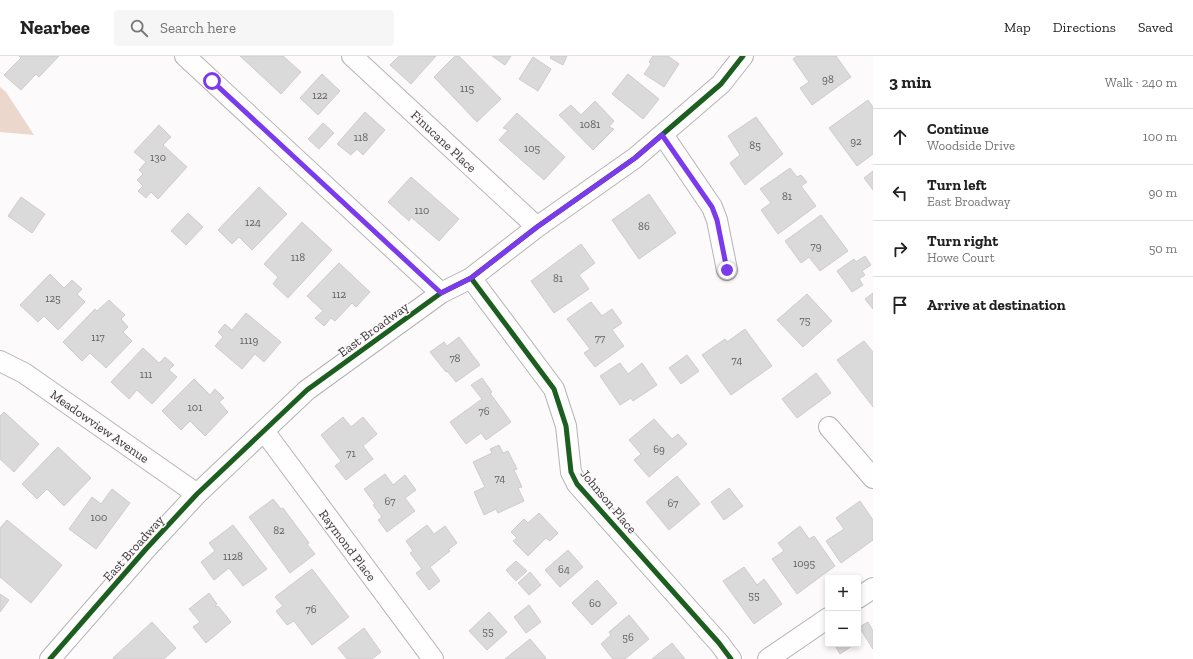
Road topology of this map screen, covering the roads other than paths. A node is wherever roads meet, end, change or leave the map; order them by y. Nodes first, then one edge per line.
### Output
1 (184, 56) edge
2 (352, 56) edge
3 (743, 56) edge
4 (662, 135) junction
5 (537, 227) junction
6 (727, 270) dead end
7 (471, 278) junction
8 (441, 293) junction
9 (0, 361) edge
10 (829, 427) dead end
11 (264, 431) junction
12 (873, 478) edge
13 (197, 494) junction
14 (873, 588) edge
15 (861, 596) edge
16 (825, 620) edge
17 (50, 659) edge
18 (433, 659) edge
19 (731, 659) edge
20 (768, 659) edge

1 - 8 street
2 - 5 street, Finucane Place
3 - 4 street, East Broadway
4 - 5 street, East Broadway
4 - 6 street
5 - 7 street, East Broadway
7 - 8 street, East Broadway
7 - 19 street, Johnson Place
8 - 11 street, East Broadway
9 - 13 street, Meadowview Avenue
10 - 12 street
11 - 13 street, East Broadway
11 - 18 street, Raymond Place
13 - 17 street, East Broadway
14 - 15 street
16 - 20 street

